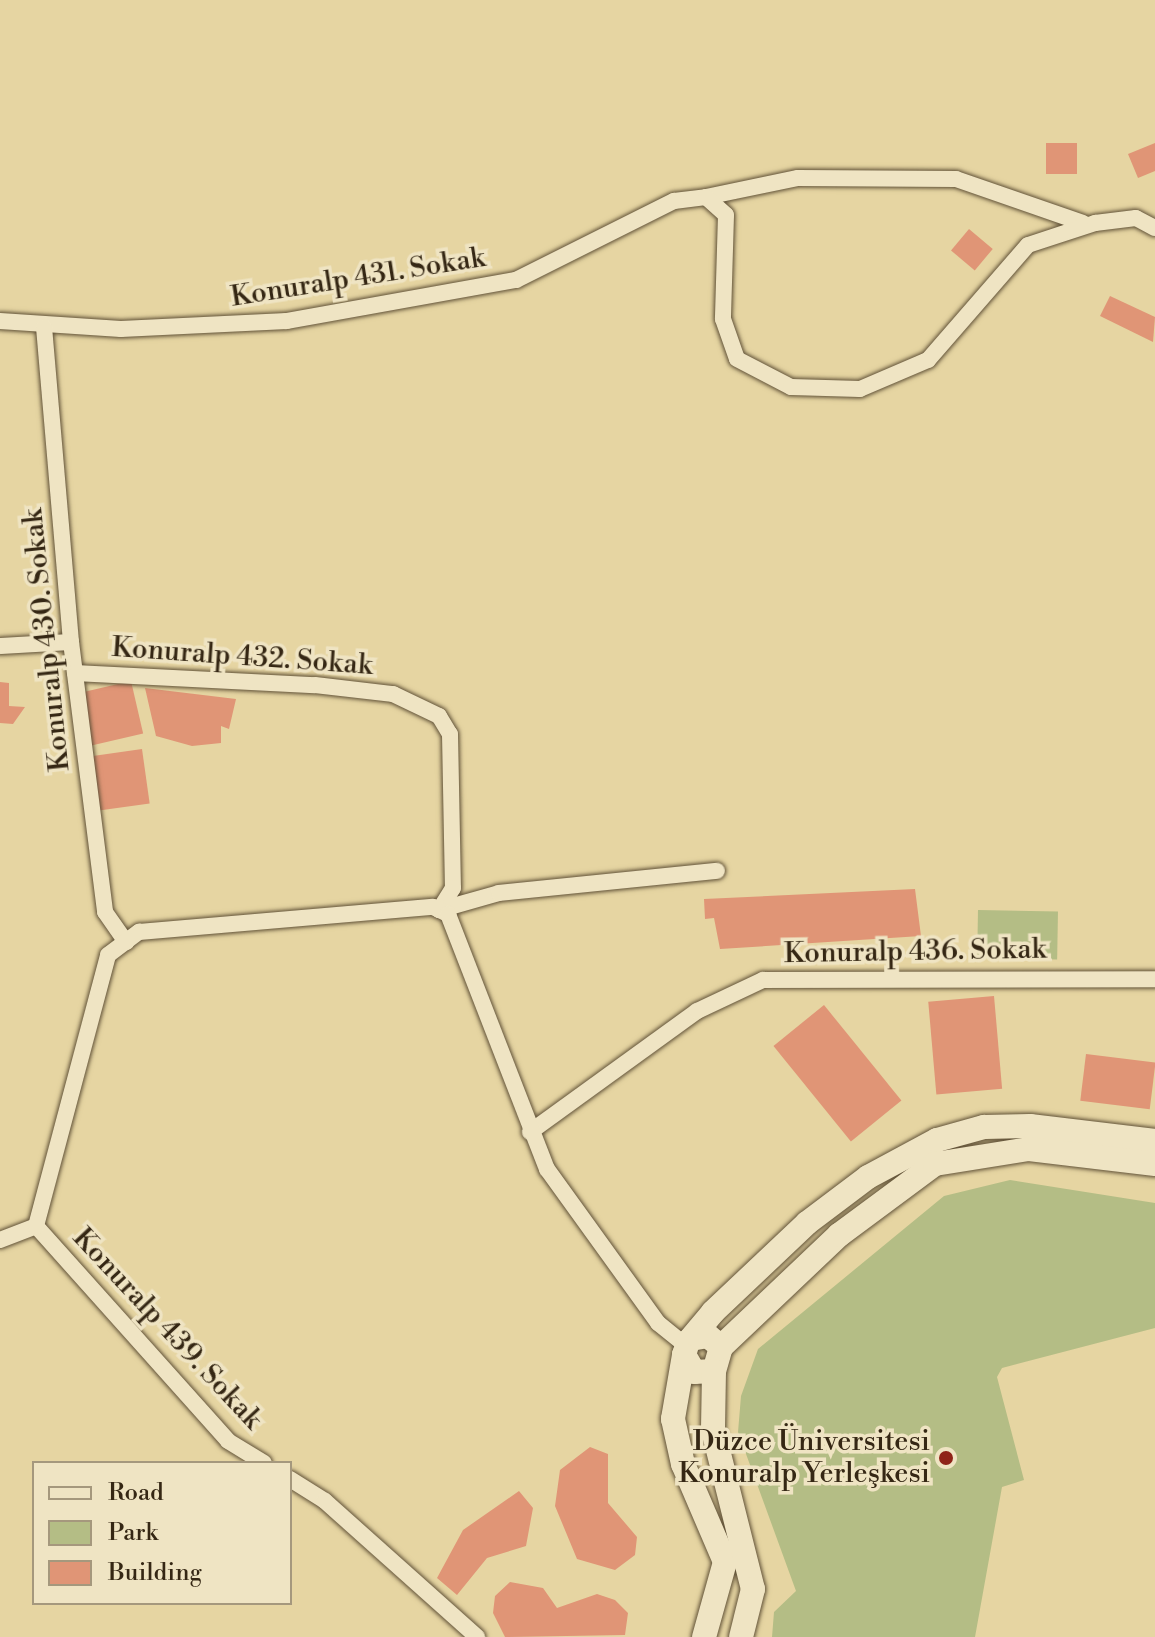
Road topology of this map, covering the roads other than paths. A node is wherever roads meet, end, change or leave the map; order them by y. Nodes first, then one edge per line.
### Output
1 (706, 197) junction
2 (1086, 224) junction
3 (1155, 228) edge
4 (0, 321) edge
5 (44, 327) junction
6 (71, 642) junction
7 (0, 646) edge
8 (75, 673) junction
9 (717, 871) dead end
10 (439, 910) junction
11 (126, 942) junction
12 (1155, 979) edge
13 (530, 1132) junction
14 (1155, 1141) edge
15 (1155, 1164) edge
16 (36, 1226) junction
17 (0, 1240) edge
18 (687, 1347) junction
19 (721, 1347) junction
20 (714, 1371) junction
21 (261, 1461) edge
22 (292, 1480) edge
23 (477, 1637) edge
24 (704, 1637) edge
25 (741, 1637) edge

1 - 2 street, Konuralp 431. Sokak
1 - 2 street, Konuralp 431. Sokak
1 - 5 street, Konuralp 431. Sokak
2 - 3 street, Konuralp 431. Sokak
4 - 5 street, Konuralp 431. Sokak
5 - 6 street, Konuralp 430. Sokak
6 - 7 street, Konuralp 432. Sokak
6 - 8 street, Konuralp 430. Sokak
8 - 10 street, Konuralp 432. Sokak
8 - 11 street, Konuralp 430. Sokak
9 - 10 street
10 - 11 street
10 - 13 street
11 - 16 street
12 - 13 street, Konuralp 436. Sokak
13 - 18 street
14 - 18 main road
15 - 19 main road
16 - 17 street
16 - 21 street, Konuralp 439. Sokak
18 - 19 main road
18 - 20 main road
18 - 24 main road
19 - 20 main road
20 - 25 main road
22 - 23 street

